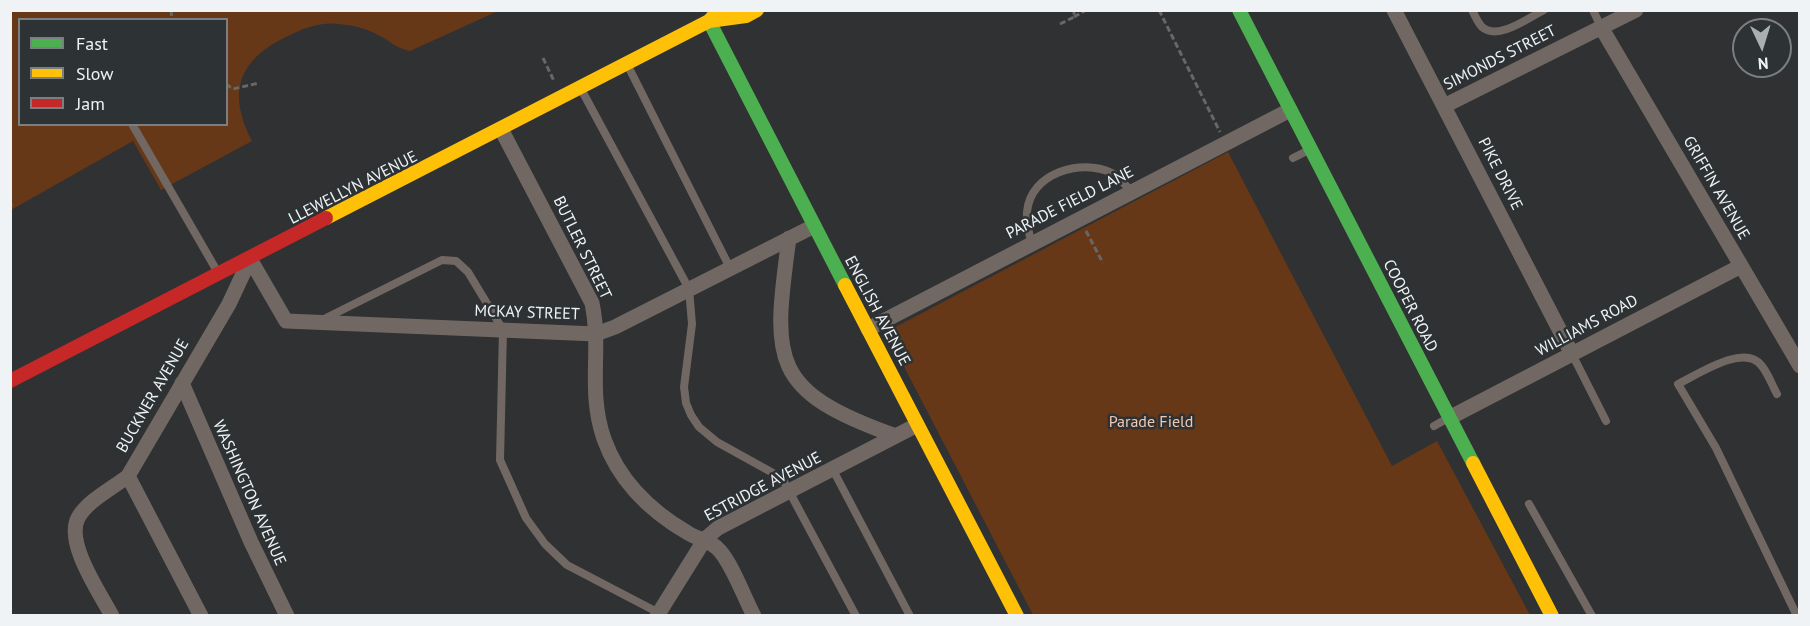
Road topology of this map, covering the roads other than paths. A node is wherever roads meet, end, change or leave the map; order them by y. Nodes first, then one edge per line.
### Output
1 (719, 10) edge
2 (757, 10) edge
3 (1239, 10) edge
4 (1394, 10) edge
5 (1472, 10) edge
6 (1544, 10) edge
7 (1593, 10) edge
8 (1636, 10) edge
9 (709, 21) junction
10 (1601, 27) junction
11 (626, 63) junction
12 (580, 88) junction
13 (1444, 106) junction
14 (1290, 110) junction
15 (133, 126) edge
16 (501, 129) junction
17 (1310, 149) junction
18 (1293, 158) dead end
19 (1132, 192) junction
20 (814, 226) junction
21 (789, 238) junction
22 (1032, 244) junction
23 (250, 259) junction
24 (1741, 266) junction
25 (730, 268) junction
26 (219, 275) junction
27 (688, 289) junction
28 (317, 322) junction
29 (868, 329) junction
30 (503, 330) junction
31 (596, 334) junction
32 (1572, 354) junction
33 (1800, 366) edge
34 (10, 381) edge
35 (182, 383) junction
36 (1777, 394) dead end
37 (1449, 418) junction
38 (1606, 421) dead end
39 (918, 425) junction
40 (1434, 426) dead end
41 (896, 436) junction
42 (833, 470) junction
43 (128, 476) junction
44 (791, 491) junction
45 (1529, 504) dead end
46 (705, 539) junction
47 (659, 614) edge
48 (112, 615) edge
49 (201, 615) edge
50 (287, 615) edge
51 (754, 615) edge
52 (856, 615) edge
53 (910, 615) edge
54 (1017, 615) edge
55 (1552, 615) edge
56 (1592, 615) edge
57 (1797, 615) edge

1 - 9 street, LLEWELLYN AVENUE
2 - 9 street, LLEWELLYN AVENUE
3 - 14 street, COOPER ROAD
4 - 13 street, PIKE DRIVE
5 - 6 lane
7 - 10 lane
8 - 10 street, SIMONDS STREET
9 - 11 street, LLEWELLYN AVENUE
9 - 20 street, ENGLISH AVENUE
10 - 13 street, SIMONDS STREET
10 - 24 street, GRIFFIN AVENUE
11 - 12 street, LLEWELLYN AVENUE
11 - 25 lane
12 - 16 street, LLEWELLYN AVENUE
12 - 27 lane
13 - 32 street, PIKE DRIVE
14 - 17 street, COOPER ROAD
14 - 19 street, PARADE FIELD LANE
15 - 26 lane
16 - 23 street, LLEWELLYN AVENUE
16 - 31 street, BUTLER STREET
17 - 18 lane
17 - 37 street, COOPER ROAD
19 - 22 street, PARADE FIELD LANE
19 - 22 lane
20 - 21 street, MCKAY STREET
20 - 29 street, ENGLISH AVENUE
21 - 25 street, MCKAY STREET
21 - 41 street
22 - 29 street, PARADE FIELD LANE
23 - 26 street, LLEWELLYN AVENUE
23 - 28 street, MCKAY STREET
23 - 35 street, BUCKNER AVENUE
24 - 32 street, WILLIAMS ROAD
24 - 33 street, GRIFFIN AVENUE
25 - 27 street, MCKAY STREET
26 - 34 street, LLEWELLYN AVENUE
27 - 31 street, MCKAY STREET
27 - 44 lane
28 - 30 street, MCKAY STREET
28 - 30 lane
29 - 39 street, ENGLISH AVENUE
30 - 31 street, MCKAY STREET
30 - 47 lane
31 - 46 street, BUTLER STREET
32 - 37 street, WILLIAMS ROAD
32 - 38 lane
35 - 43 street, BUCKNER AVENUE
35 - 50 street, WASHINGTON AVENUE
36 - 57 lane
37 - 40 lane
37 - 55 street, COOPER ROAD
39 - 41 street, ESTRIDGE AVENUE
39 - 54 street, ENGLISH AVENUE
41 - 42 street, ESTRIDGE AVENUE
42 - 44 street, ESTRIDGE AVENUE
42 - 53 lane
43 - 48 street
43 - 49 street, BUCKNER AVENUE
44 - 46 street, ESTRIDGE AVENUE
44 - 52 lane
45 - 56 lane
46 - 47 street, ESTRIDGE AVENUE
46 - 51 street, BUTLER STREET

